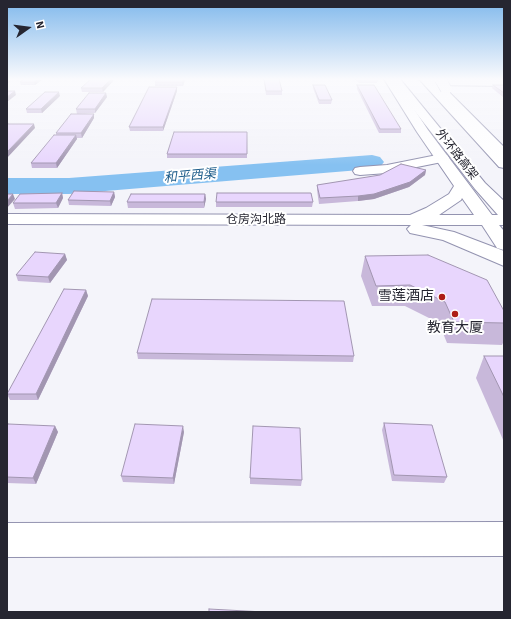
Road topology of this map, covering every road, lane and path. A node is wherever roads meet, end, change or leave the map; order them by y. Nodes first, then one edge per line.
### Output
1 (408, 108) edge
2 (418, 108) edge
3 (432, 108) edge
4 (456, 108) edge
5 (459, 108) edge
6 (464, 108) edge
7 (504, 149) edge
8 (504, 155) edge
9 (442, 158) junction
10 (504, 164) edge
11 (360, 171) dead end
12 (462, 185) junction
13 (504, 200) edge
14 (504, 210) edge
15 (7, 219) edge
16 (411, 224) junction
17 (497, 224) edge
18 (7, 228) edge
19 (504, 244) edge
20 (504, 260) edge
21 (504, 539) edge
22 (7, 540) edge

1 - 9 main road
2 - 14 main road, 外环路高架
3 - 13 main road
4 - 10 main road
5 - 8 main road
6 - 7 main road, bridge
9 - 11 main road
9 - 12 main road
12 - 16 main road
12 - 17 main road
15 - 16 main road, 仓房沟北路
16 - 17 main road, 仓房沟北路
16 - 18 main road, 仓房沟北路
16 - 20 main road
17 - 19 main road
21 - 22 main road

